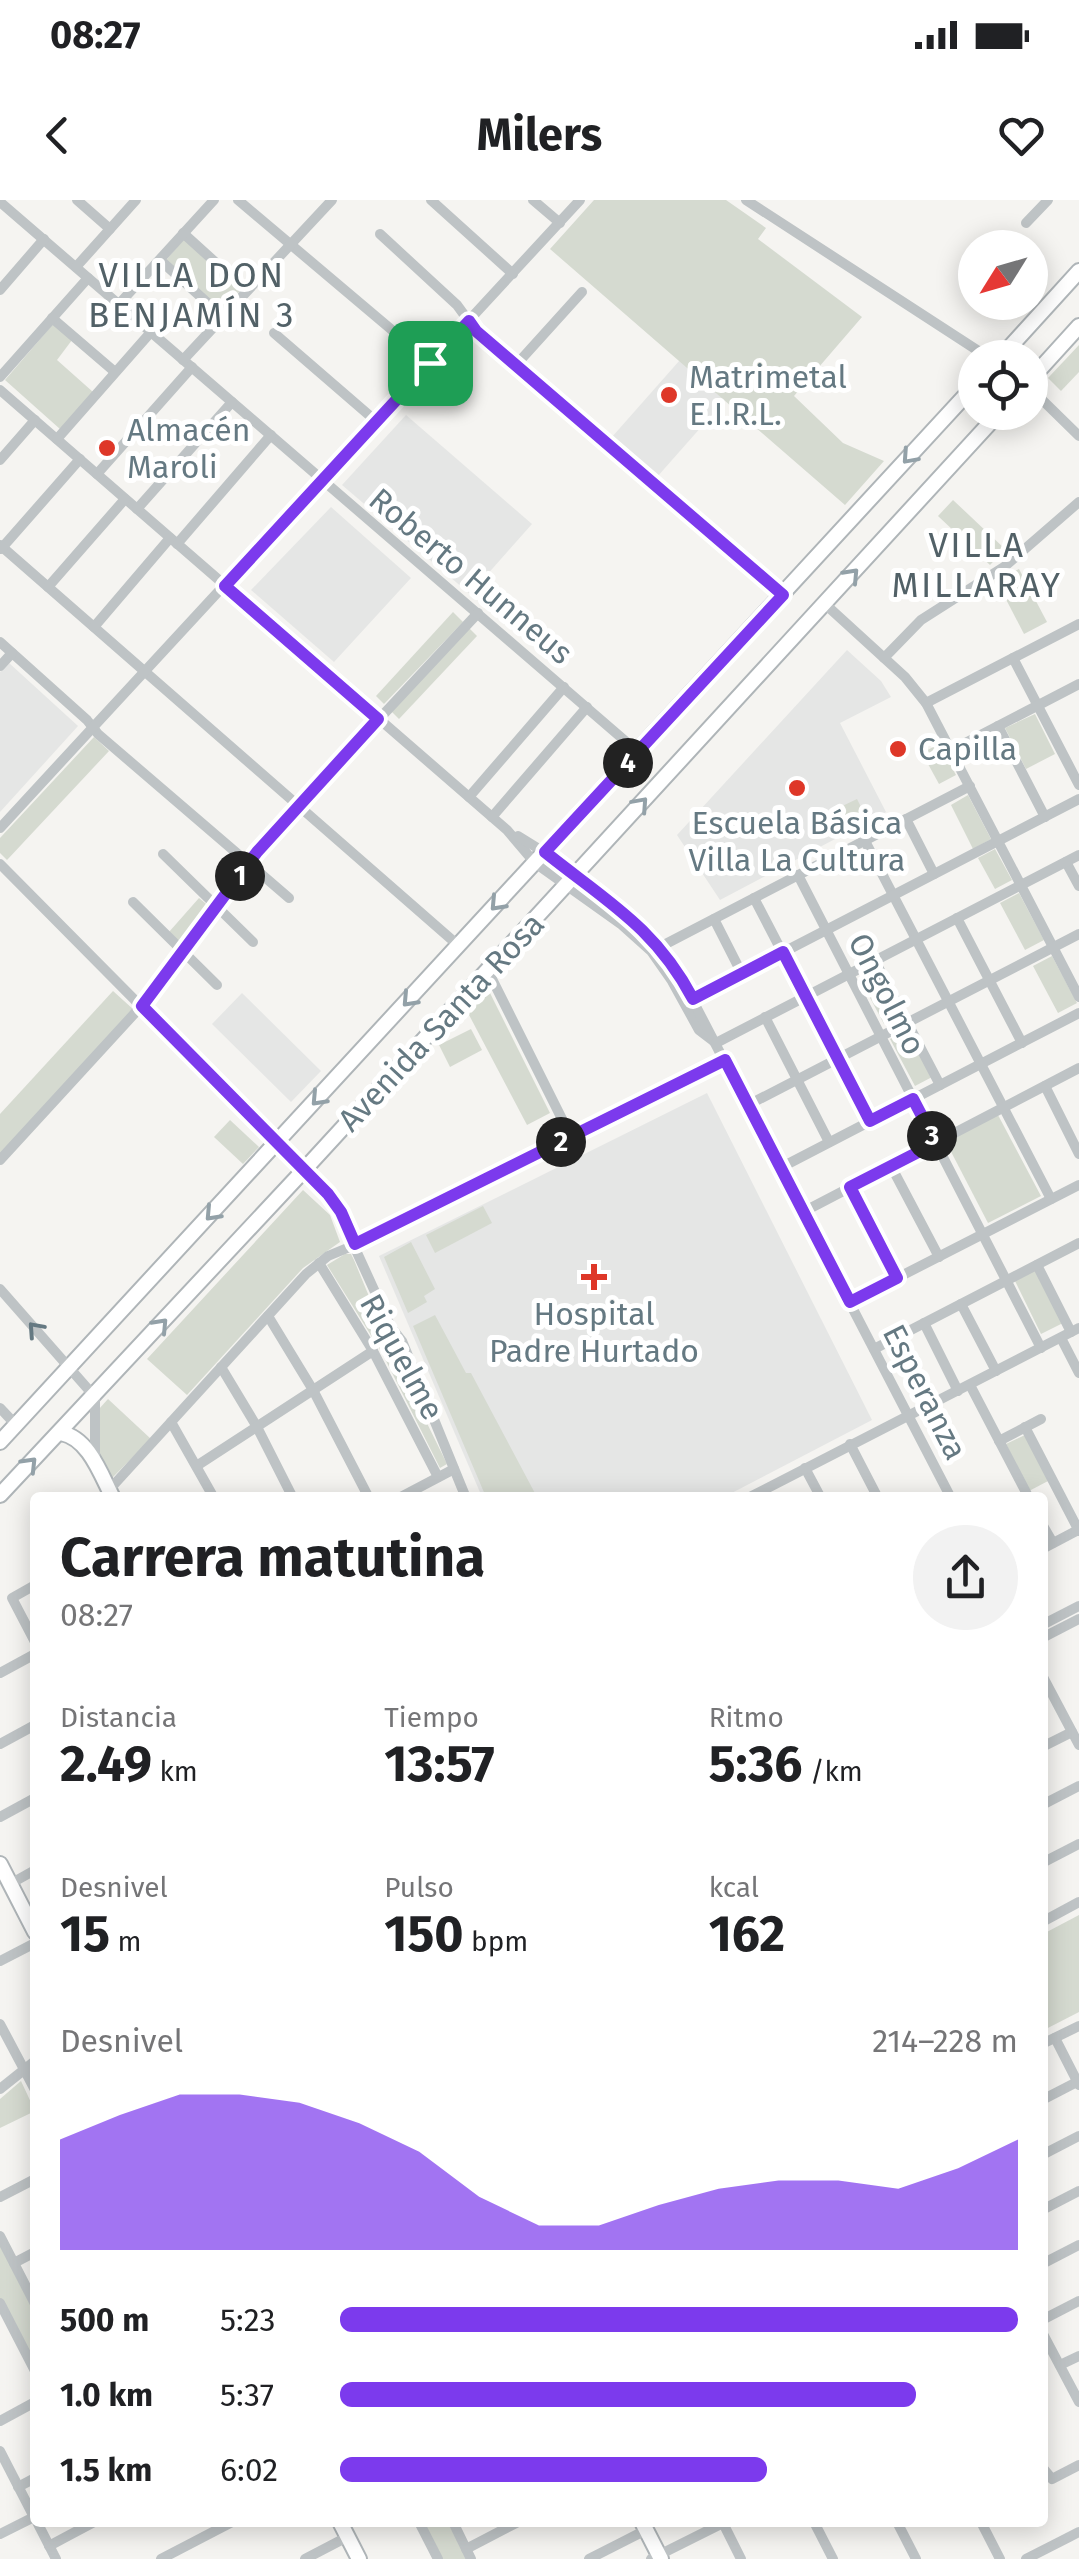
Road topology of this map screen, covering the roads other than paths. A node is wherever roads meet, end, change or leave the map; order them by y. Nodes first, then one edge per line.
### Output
1 (76, 200) edge
2 (136, 200) edge
3 (214, 200) edge
4 (238, 200) edge
5 (332, 200) edge
6 (430, 200) edge
7 (533, 200) edge
8 (580, 200) edge
9 (746, 200) edge
10 (1048, 200) edge
11 (5, 205) edge
12 (560, 223) junction
13 (1026, 224) dead end
14 (110, 229) junction
15 (183, 234) junction
16 (380, 234) dead end
17 (44, 240) junction
18 (290, 244) junction
19 (160, 260) junction
20 (76, 267) junction
21 (1079, 271) edge
22 (512, 274) junction
23 (88, 278) junction
24 (0, 290) edge
25 (246, 290) junction
26 (582, 292) dead end
27 (119, 304) junction
28 (222, 316) junction
29 (52, 318) junction
30 (469, 321) junction
31 (1079, 326) edge
32 (151, 332) junction
33 (274, 333) dead end
34 (962, 340) edge
35 (1016, 340) edge
36 (1048, 360) edge
37 (188, 363) junction
38 (430, 363) junction
39 (516, 365) junction
40 (116, 372) junction
41 (0, 377) edge
42 (0, 390) edge
43 (232, 402) junction
44 (958, 404) edge
45 (1048, 406) edge
46 (35, 420) junction
47 (377, 422) junction
48 (984, 430) edge
49 (271, 435) junction
50 (1079, 436) edge
51 (57, 439) junction
52 (80, 459) junction
53 (0, 460) edge
54 (97, 474) junction
55 (322, 481) junction
56 (125, 499) junction
57 (1079, 502) edge
58 (137, 509) junction
59 (174, 541) junction
60 (1, 548) edge
61 (225, 586) junction
62 (48, 587) junction
63 (783, 595) junction
64 (825, 604) junction
65 (478, 613) junction
66 (1079, 624) edge
67 (94, 626) junction
68 (0, 642) edge
69 (12, 653) junction
70 (884, 658) junction
71 (1013, 658) junction
72 (0, 666) edge
73 (145, 671) junction
74 (1079, 684) edge
75 (564, 687) junction
76 (926, 703) junction
77 (1038, 706) junction
78 (587, 708) junction
79 (378, 719) junction
80 (998, 726) junction
81 (93, 728) junction
82 (952, 750) junction
83 (638, 752) junction
84 (1079, 785) edge
85 (970, 786) junction
86 (469, 796) junction
87 (1079, 799) edge
88 (298, 805) junction
89 (492, 817) junction
90 (1045, 817) junction
91 (906, 820) junction
92 (0, 828) edge
93 (865, 841) junction
94 (998, 841) junction
95 (163, 854) dead end
96 (1079, 855) edge
97 (540, 858) junction
98 (1066, 862) junction
99 (0, 864) edge
100 (248, 865) junction
101 (934, 874) junction
102 (798, 875) junction
103 (571, 881) junction
104 (1021, 885) junction
105 (1079, 886) edge
106 (893, 896) junction
107 (290, 898) dead end
108 (754, 898) junction
109 (133, 902) dead end
110 (217, 908) junction
111 (958, 918) junction
112 (714, 919) junction
113 (826, 930) junction
114 (1079, 934) edge
115 (916, 940) junction
116 (254, 942) dead end
117 (459, 946) junction
118 (1053, 947) junction
119 (655, 949) junction
120 (783, 952) junction
121 (184, 953) junction
122 (876, 960) junction
123 (488, 971) junction
124 (742, 974) junction
125 (849, 974) junction
126 (990, 980) junction
127 (217, 986) dead end
128 (806, 997) junction
129 (1079, 998) edge
130 (693, 999) junction
131 (948, 1001) junction
132 (142, 1006) junction
133 (1079, 1013) edge
134 (765, 1018) junction
135 (908, 1022) junction
136 (880, 1036) junction
137 (716, 1043) junction
138 (1022, 1043) junction
139 (837, 1059) junction
140 (725, 1060) junction
141 (981, 1064) junction
142 (1079, 1068) edge
143 (797, 1080) junction
144 (940, 1085) junction
145 (1044, 1086) junction
146 (913, 1099) junction
147 (748, 1105) junction
148 (1003, 1108) junction
149 (870, 1121) junction
150 (570, 1137) junction
151 (278, 1142) junction
152 (829, 1142) junction
153 (936, 1143) junction
154 (1079, 1154) edge
155 (0, 1160) edge
156 (891, 1166) junction
157 (780, 1168) junction
158 (304, 1170) junction
159 (1079, 1185) edge
160 (850, 1187) junction
161 (1051, 1199) junction
162 (803, 1212) junction
163 (982, 1234) junction
164 (355, 1244) junction
165 (1078, 1246) edge
166 (939, 1257) junction
167 (319, 1262) junction
168 (1037, 1265) junction
169 (897, 1278) junction
170 (1006, 1280) junction
171 (0, 1289) edge
172 (850, 1302) junction
173 (961, 1304) junction
174 (268, 1316) junction
175 (924, 1323) junction
176 (1070, 1333) edge
177 (1041, 1348) junction
178 (874, 1349) junction
179 (373, 1351) junction
180 (70, 1368) junction
181 (221, 1368) junction
182 (996, 1371) junction
183 (1079, 1372) edge
184 (970, 1384) junction
185 (313, 1390) junction
186 (958, 1391) junction
187 (95, 1397) junction
188 (0, 1408) edge
189 (909, 1416) junction
190 (1042, 1419) dead end
191 (171, 1422) junction
192 (16, 1426) junction
193 (256, 1426) junction
194 (1025, 1427) junction
195 (61, 1433) junction
196 (1000, 1441) junction
197 (0, 1442) edge
198 (850, 1444) junction
199 (95, 1462) junction
200 (198, 1465) junction
201 (805, 1468) junction
202 (454, 1469) junction
203 (438, 1477) junction
204 (110, 1492) edge
205 (113, 1492) edge
206 (211, 1492) edge
207 (290, 1492) edge
208 (366, 1492) edge
209 (410, 1492) edge
210 (464, 1492) edge
211 (762, 1492) edge
212 (818, 1492) edge
213 (875, 1492) edge
214 (948, 1492) edge
215 (1026, 1492) edge
216 (0, 1496) edge
217 (1079, 1531) edge
218 (1048, 1546) edge
219 (30, 1588) edge
220 (1079, 1606) edge
221 (1079, 1619) edge
222 (1048, 1621) edge
223 (30, 1632) edge
224 (1048, 1635) edge
225 (30, 1657) edge
226 (0, 1673) edge
227 (1048, 1686) edge
228 (30, 1727) edge
229 (1072, 1732) junction
230 (1048, 1743) edge
231 (0, 1744) edge
232 (1079, 1745) edge
233 (1079, 1786) edge
234 (30, 1801) edge
235 (1048, 1802) edge
236 (0, 1817) edge
237 (1079, 1844) edge
238 (1048, 1860) edge
239 (0, 1864) edge
240 (30, 1873) edge
241 (10, 1884) junction
242 (1079, 1902) edge
243 (1048, 1919) edge
244 (30, 1922) edge
245 (30, 1946) edge
246 (0, 1961) edge
247 (0, 2024) edge
248 (1075, 2031) edge
249 (1054, 2038) junction
250 (1048, 2041) edge
251 (30, 2065) edge
252 (24, 2070) junction
253 (30, 2081) edge
254 (1078, 2084) edge
255 (0, 2089) edge
256 (1048, 2097) edge
257 (1079, 2136) edge
258 (1048, 2152) edge
259 (30, 2182) edge
260 (1079, 2191) edge
261 (0, 2197) edge
262 (1048, 2207) edge
263 (0, 2236) edge
264 (1079, 2245) edge
265 (30, 2255) edge
266 (1048, 2261) edge
267 (14, 2263) junction
268 (30, 2294) edge
269 (1079, 2301) edge
270 (0, 2303) edge
271 (1048, 2317) edge
272 (1048, 2343) edge
273 (1079, 2356) edge
274 (30, 2361) edge
275 (1060, 2366) junction
276 (1079, 2402) edge
277 (30, 2405) edge
278 (0, 2420) edge
279 (1, 2456) edge
280 (1079, 2465) edge
281 (1048, 2476) edge
282 (30, 2481) edge
283 (18, 2487) junction
284 (30, 2510) edge
285 (30, 2521) edge
286 (39, 2527) edge
287 (85, 2527) edge
288 (221, 2527) edge
289 (422, 2527) edge
290 (456, 2527) edge
291 (510, 2527) edge
292 (642, 2527) edge
293 (644, 2527) edge
294 (713, 2527) edge
295 (725, 2527) edge
296 (817, 2527) edge
297 (900, 2527) edge
298 (984, 2527) edge
299 (344, 2530) edge
300 (1079, 2532) edge
301 (0, 2534) edge
302 (49, 2546) junction
303 (469, 2554) edge
304 (164, 2558) edge
305 (657, 2558) edge
306 (56, 2559) edge
307 (305, 2559) edge
308 (359, 2559) edge
309 (438, 2559) edge
310 (589, 2559) edge
311 (741, 2559) edge
312 (833, 2559) edge
313 (916, 2559) edge
314 (1000, 2559) edge
315 (1026, 2559) edge

1 - 14 street
2 - 14 street
3 - 15 street
4 - 18 street
5 - 18 street
6 - 22 street
7 - 12 street
8 - 12 street
9 - 34 street
10 - 13 street
11 - 17 street, Roberto Hunneus
12 - 22 street
14 - 20 street
15 - 19 street
15 - 25 street
16 - 30 street
17 - 20 street, Roberto Hunneus
17 - 24 street
18 - 25 street
18 - 38 street
19 - 27 street
19 - 28 street
20 - 23 street, Roberto Hunneus
21 - 35 main road
22 - 30 street
23 - 27 street, Roberto Hunneus
23 - 29 street
25 - 28 street
26 - 39 street
27 - 32 street, Roberto Hunneus
28 - 37 street
29 - 40 street
29 - 41 street
30 - 38 street
30 - 39 street
31 - 36 main road
32 - 37 street, Roberto Hunneus
32 - 40 street
33 - 47 street
37 - 43 street, Roberto Hunneus
37 - 54 street
38 - 47 street
39 - 63 street
40 - 51 street
42 - 46 street, Esperanza
43 - 49 street, Roberto Hunneus
43 - 58 street
44 -> 63 main road, Avenida Santa Rosa
45 - 50 street
46 - 51 street, Esperanza
46 - 53 street
47 - 55 street
64 -> 48 main road, Avenida Santa Rosa
49 - 55 street, Roberto Hunneus
49 - 59 street
51 - 52 street, Esperanza
52 - 54 street, Esperanza
52 - 60 street
54 - 56 street, Esperanza
55 - 61 street
55 - 65 street, Roberto Hunneus
56 - 58 street, Esperanza
56 - 62 street
57 - 70 street
58 - 59 street, Esperanza
59 - 61 street, Esperanza
59 - 67 street
60 - 62 street
61 - 73 street
61 - 79 street, Esperanza
62 - 67 street
63 - 83 main road, Avenida Santa Rosa
64 - 70 street
103 -> 64 main road, Avenida Santa Rosa
65 - 75 street, Roberto Hunneus
65 - 79 street
66 - 71 street
67 - 73 street
68 - 69 street
69 - 72 street
69 - 81 street
70 - 76 street
71 - 76 street
71 - 77 street
73 - 81 street
73 - 88 street
74 - 77 street
75 - 78 street, Roberto Hunneus
75 - 86 street
76 - 82 street
77 - 80 street
77 - 84 street
78 - 83 street, Roberto Hunneus
78 - 89 street
79 - 86 street, Esperanza
79 - 88 street
80 - 82 street
80 - 90 street
81 - 92 street
81 - 100 street
82 - 85 street
83 - 97 main road, Avenida Santa Rosa
85 - 91 street
85 - 94 street
86 - 89 street, Esperanza
87 - 90 street
88 - 100 street
88 - 117 street
89 - 97 street, Esperanza
90 - 94 street
91 - 93 street
91 - 101 street
93 - 102 street
93 - 106 street
94 - 101 street
94 - 104 street
95 - 110 street
96 - 98 street
97 - 103 street, Esperanza
97 -> 117 main road, Avenida Santa Rosa
98 - 104 street
98 - 105 street
99 - 132 street, Riquelme
100 - 107 street
100 - 110 street
101 - 106 street
102 - 108 street
102 - 113 street, Ongolmo
103 - 119 street, Esperanza
103 - 123 main road, Avenida Santa Rosa
104 - 111 street
104 - 118 street
106 - 113 street
106 - 115 street
108 - 112 street
108 - 120 street
109 - 121 street
110 - 116 street
110 - 121 street
111 - 115 street
111 - 126 street
112 - 119 street
112 - 124 street
113 - 120 street
113 - 125 street, Ongolmo
114 - 118 street
115 - 122 street
115 - 131 street
117 -> 151 main road, Avenida Santa Rosa
118 - 126 street
118 - 129 street
119 - 130 street, Esperanza
119 - 137 street, Esperanza
120 - 124 street
120 - 128 street
121 - 127 street
121 - 132 street
122 - 125 street
122 - 135 street
123 - 150 street
123 - 158 main road, Avenida Santa Rosa
124 - 130 street
125 - 128 street
125 - 136 street, Ongolmo
126 - 131 street
126 - 138 street
128 - 134 street
128 - 139 street
130 - 137 street, Esperanza
131 - 135 street
131 - 141 street
132 - 151 street, Riquelme
132 - 155 street
133 - 138 street
134 - 137 street
134 - 143 street
135 - 136 street
135 - 144 street
136 - 139 street
136 - 146 street, Ongolmo
137 - 140 street, Esperanza
138 - 141 street
139 - 143 street
139 - 149 street
140 - 147 street, Esperanza
140 - 150 street
141 - 144 street
141 - 148 street
142 - 145 street
143 - 147 street
143 - 152 street
144 - 146 street
145 - 148 street
145 - 154 street
146 - 149 street
146 - 153 street, Ongolmo
147 - 157 street, Esperanza
148 - 153 street
148 - 161 street
149 - 152 street
150 - 164 street
151 - 158 street, Riquelme
151 -> 180 main road, Avenida Santa Rosa
152 - 157 street
153 - 156 street
153 - 163 street, Ongolmo
156 - 160 street
156 - 166 street
157 - 162 street, Esperanza
158 - 164 street, Riquelme
187 -> 158 main road, Avenida Santa Rosa
159 - 161 street
160 - 162 street
160 - 169 street
161 - 163 street
162 - 172 street, Esperanza
163 - 166 street
163 - 170 street, Ongolmo
164 - 167 street
164 - 202 street, Riquelme
165 - 168 street
166 - 169 street
167 - 174 street
167 - 179 street, Riquelme
168 - 170 street
168 - 176 street
169 - 172 street
170 - 173 street
170 - 177 street, Ongolmo
180 -> 171 street
172 - 178 street, Esperanza
173 - 175 street
173 - 182 street
174 - 181 street
174 - 185 street
175 - 178 street
175 - 186 street
176 - 177 street
176 - 183 street
177 - 182 street
178 - 189 street, Esperanza
179 - 185 street
179 - 203 street, Riquelme
180 - 187 street
180 - 192 main road, Avenida Santa Rosa
181 - 191 street
181 - 193 street
182 - 184 street
184 - 186 street
184 - 196 street
185 - 193 street
185 - 208 street
186 - 189 street
187 - 195 main road, Avenida Santa Rosa
187 - 199 street
188 - 192 street
189 - 198 street
189 - 214 street, Esperanza
190 - 194 street
191 - 200 street
191 - 205 street
192 - 197 main road, Avenida Santa Rosa
193 - 200 street
193 - 207 street
194 - 196 street
194 - 217 street
195 - 199 main road
216 -> 195 main road, Avenida Santa Rosa
196 - 215 street
198 - 201 street
198 - 213 street
199 - 204 main road
200 - 206 street
201 - 211 street
201 - 212 street
202 - 203 street
202 - 210 street, Riquelme
203 - 209 street
217 - 218 street
219 - 223 street
220 - 222 street
221 - 224 street
225 - 226 street
227 - 229 street
228 - 231 street
229 - 230 street
229 - 232 street
233 - 235 street
234 - 236 street
237 - 238 street
239 - 241 main road
240 - 241 street
241 - 244 main road
242 - 243 street
245 - 246 street
247 - 252 street
248 - 249 street
249 - 250 street
249 - 254 street
251 - 252 street
252 - 253 street
252 - 255 street
254 - 256 street
257 - 258 street
259 - 261 street
260 - 262 street
263 - 267 street
264 - 266 street
265 - 267 street
267 - 268 street
269 - 271 street
270 - 274 street
272 - 275 street
273 - 275 street
275 - 276 street
277 - 278 street
279 - 283 street
280 - 281 street
282 - 283 street
283 - 284 street
285 - 301 street
286 - 302 street
287 - 302 street
288 - 304 street
289 - 309 street
290 - 303 street
291 - 303 street
292 - 310 street
293 - 305 main road
294 - 305 street
295 - 311 street
296 - 312 street
297 - 313 street
298 - 314 street
299 - 307 street
299 - 308 main road
300 - 315 street
302 - 306 street

